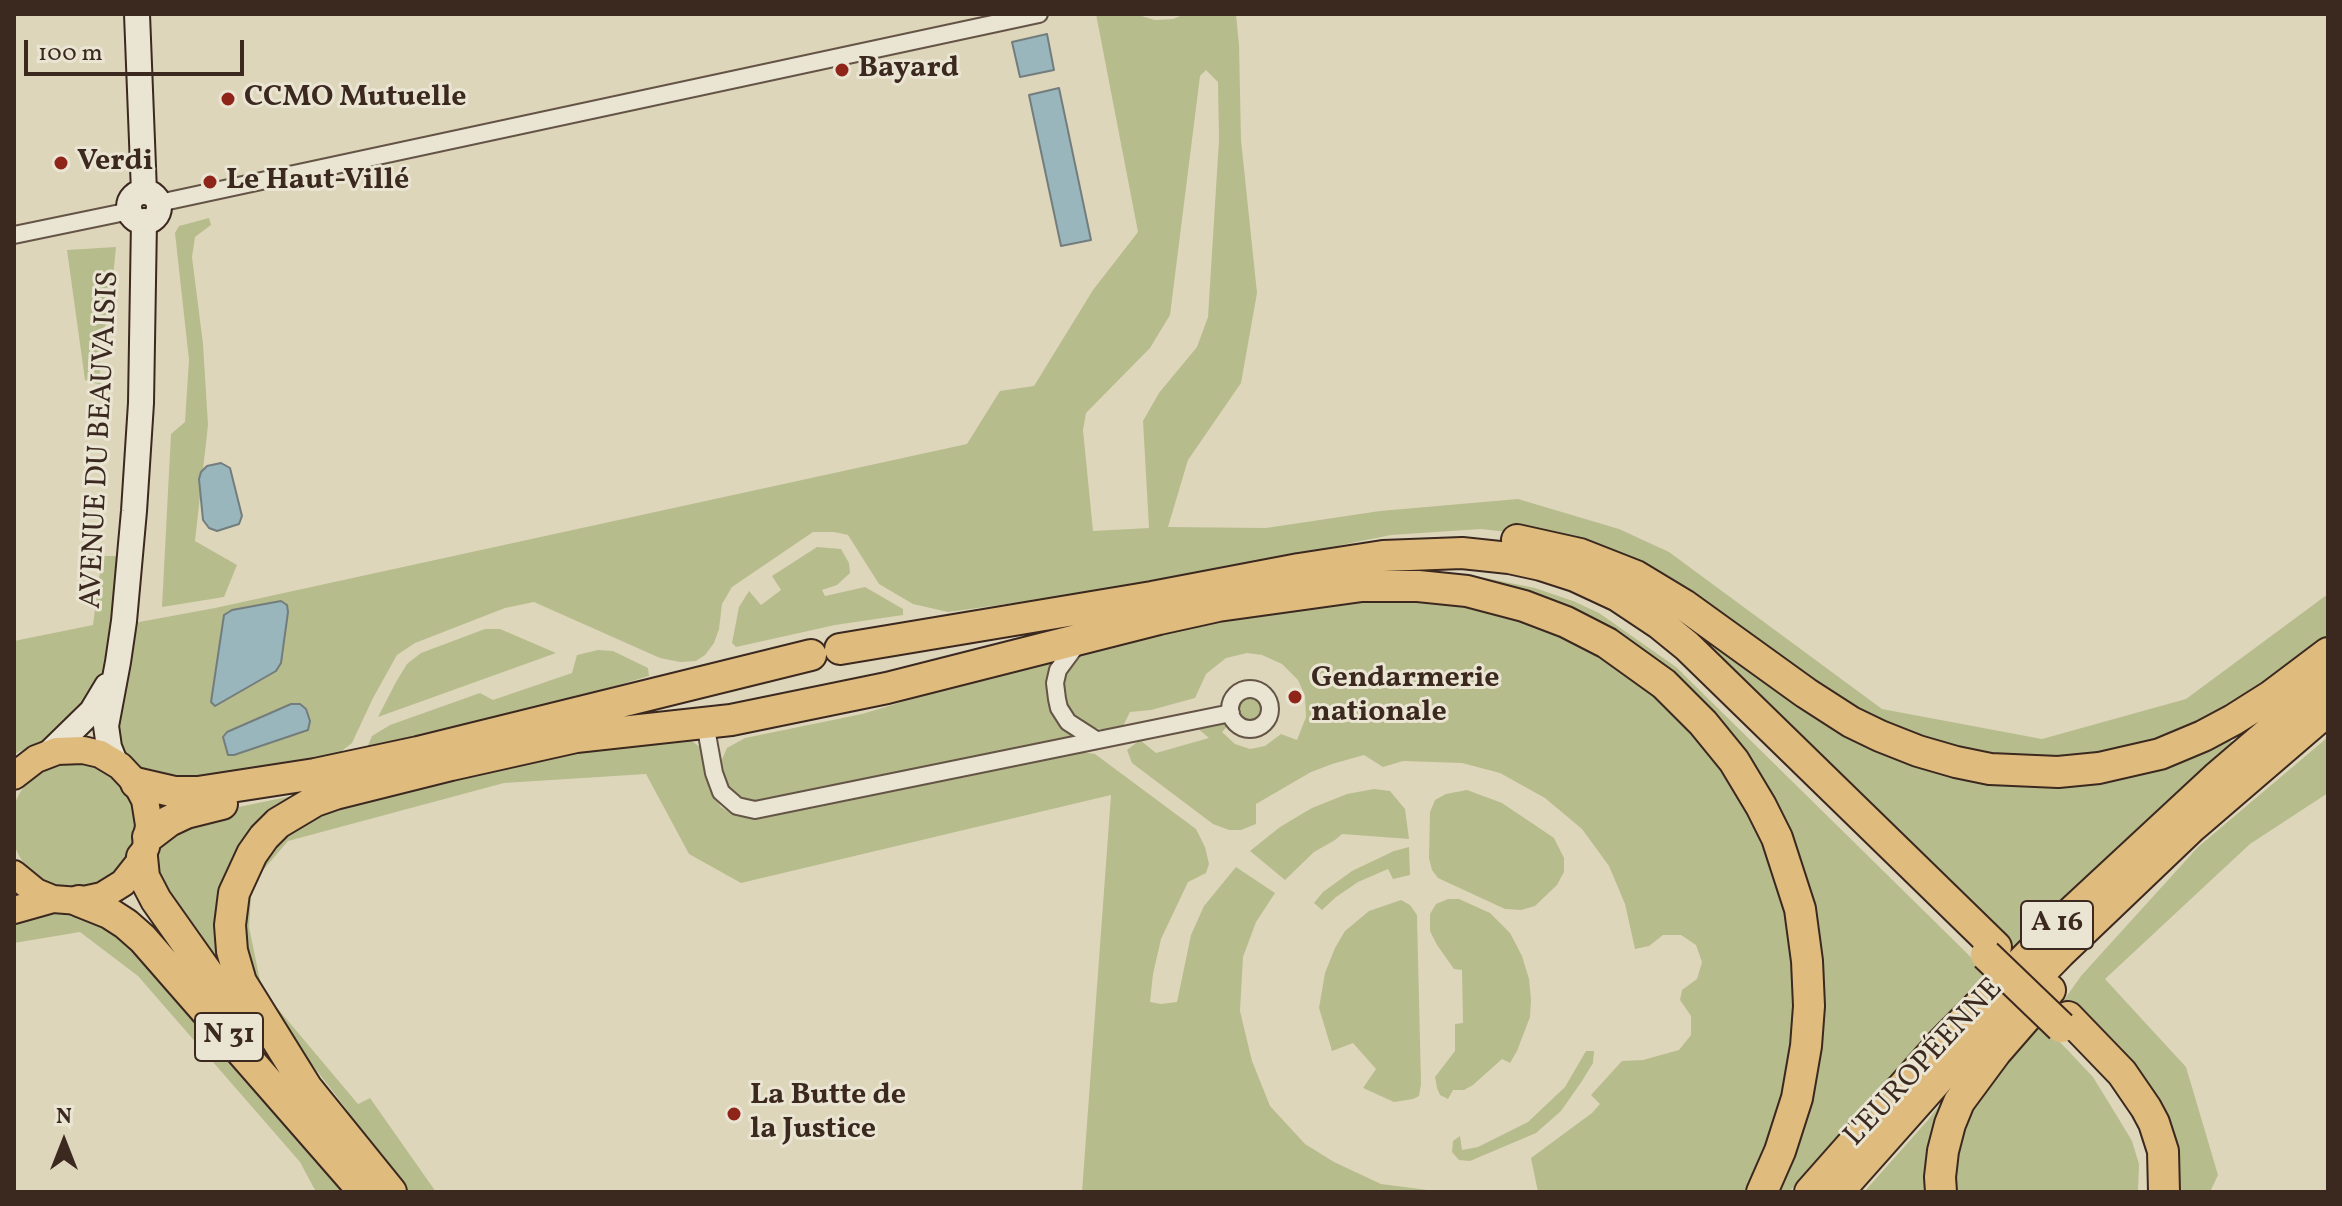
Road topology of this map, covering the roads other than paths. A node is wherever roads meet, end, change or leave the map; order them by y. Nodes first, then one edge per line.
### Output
1 (137, 14) edge
2 (1039, 14) edge
3 (144, 207) junction
4 (14, 235) edge
5 (1299, 569) junction
6 (1218, 606) junction
7 (1081, 639) junction
8 (840, 649) dead end
9 (2328, 653) edge
10 (811, 655) dead end
11 (118, 662) junction
12 (2328, 682) edge
13 (2328, 710) edge
14 (1231, 713) dead end
15 (705, 723) junction
16 (1096, 740) junction
17 (49, 753) junction
18 (451, 765) junction
19 (17, 771) edge
20 (126, 773) junction
21 (2239, 786) junction
22 (145, 847) junction
23 (15, 875) edge
24 (66, 900) junction
25 (14, 910) edge
26 (1991, 951) junction
27 (2064, 1022) junction
28 (310, 1093) junction
29 (364, 1192) edge
30 (391, 1192) edge
31 (1762, 1192) edge
32 (1810, 1192) edge
33 (1838, 1192) edge
34 (1941, 1192) edge
35 (2150, 1192) edge
36 (2164, 1192) edge

1 - 3 street, AVENUE DU BEAUVAISIS
2 - 3 street
3 - 4 street
3 - 11 street, AVENUE DU BEAUVAISIS
5 - 8 highway
5 - 9 highway
5 - 26 highway
6 - 7 highway
6 - 26 highway
6 - 31 highway
7 - 15 highway
7 - 16 street
10 - 20 highway
11 - 17 street, AVENUE DU BEAUVAISIS
11 - 20 street, AVENUE DU BEAUVAISIS
12 - 32 highway, L'EUROPÉENNE / A 16
13 - 21 highway, L'EUROPÉENNE / A 16
14 - 16 street
15 - 16 street
15 - 18 highway
17 - 19 main road
17 - 20 main road
18 - 22 highway
18 - 28 highway
20 - 22 main road
21 - 33 highway, L'EUROPÉENNE / A 16
21 - 34 highway
22 - 24 main road
22 - 28 highway, N 31
23 - 24 main road
24 - 25 main road
24 - 29 highway, N 31
26 - 27 highway, bridge
27 - 35 highway
27 - 36 highway
28 - 30 highway, N 31

